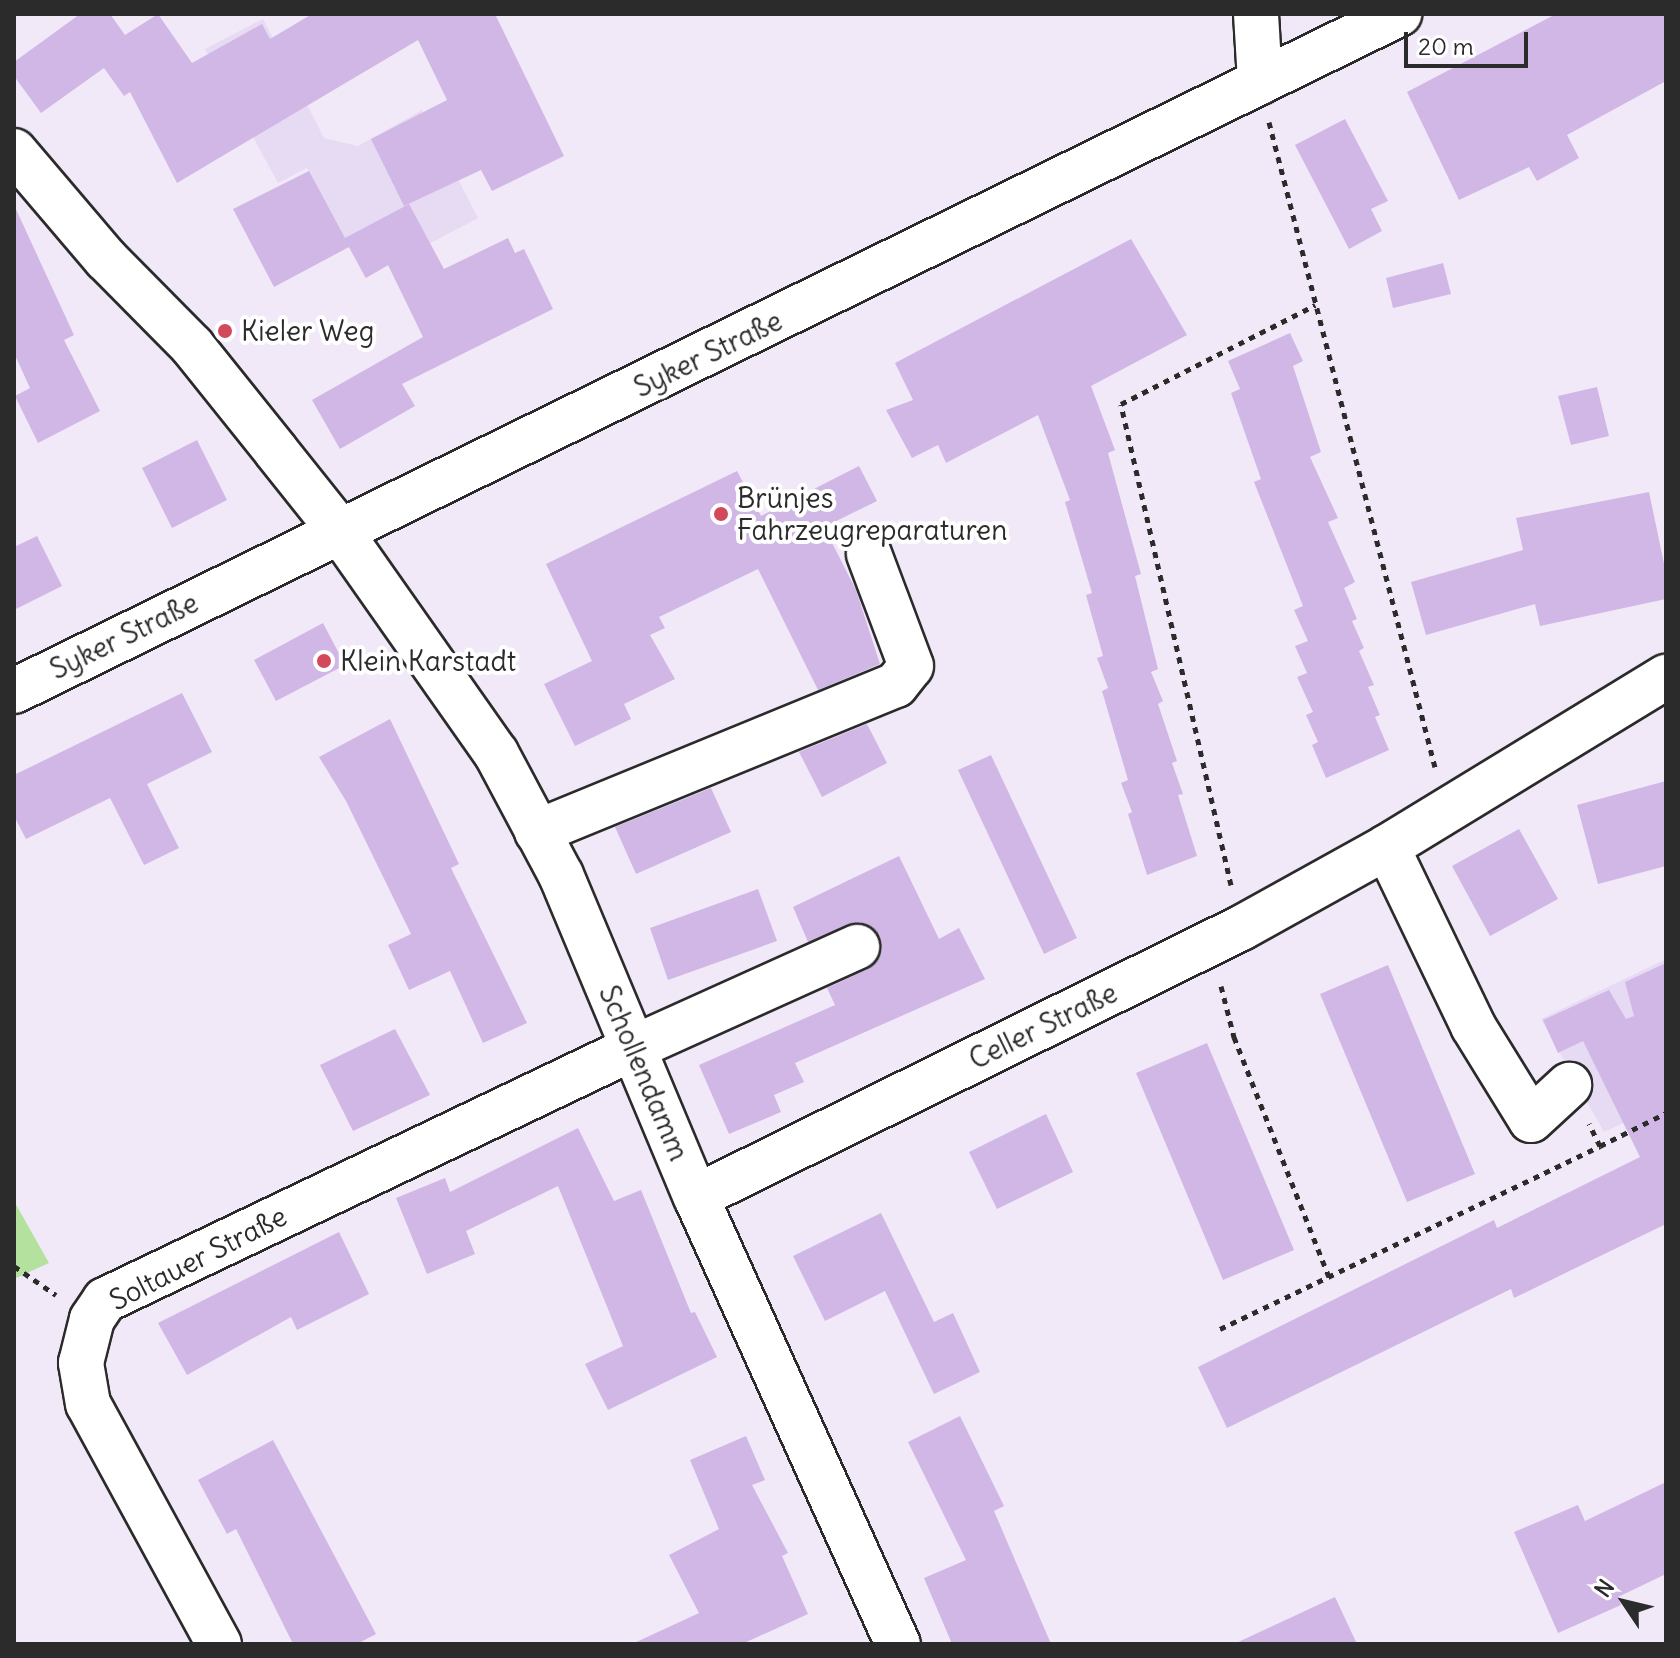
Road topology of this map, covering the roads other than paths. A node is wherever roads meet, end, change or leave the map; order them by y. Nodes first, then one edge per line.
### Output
1 (1256, 14) edge
2 (1399, 14) edge
3 (1260, 82) junction
4 (14, 151) edge
5 (339, 530) junction
6 (869, 554) dead end
7 (1666, 677) edge
8 (14, 691) edge
9 (537, 832) junction
10 (1387, 847) junction
11 (857, 947) dead end
12 (633, 1048) junction
13 (1569, 1085) road end
14 (696, 1197) junction
15 (219, 1644) edge
16 (898, 1644) edge

1 - 3 street
2 - 3 street, Syker Straße
3 - 5 street, Syker Straße
4 - 5 street
5 - 8 street, Syker Straße
5 - 9 street, Schollendamm
6 - 9 street
7 - 10 street, Celler Straße
9 - 12 street, Schollendamm
10 - 13 street
10 - 14 street, Celler Straße
11 - 12 street, Soltauer Straße
12 - 14 street, Schollendamm
12 - 15 street, Soltauer Straße
14 - 16 street, Schollendamm

